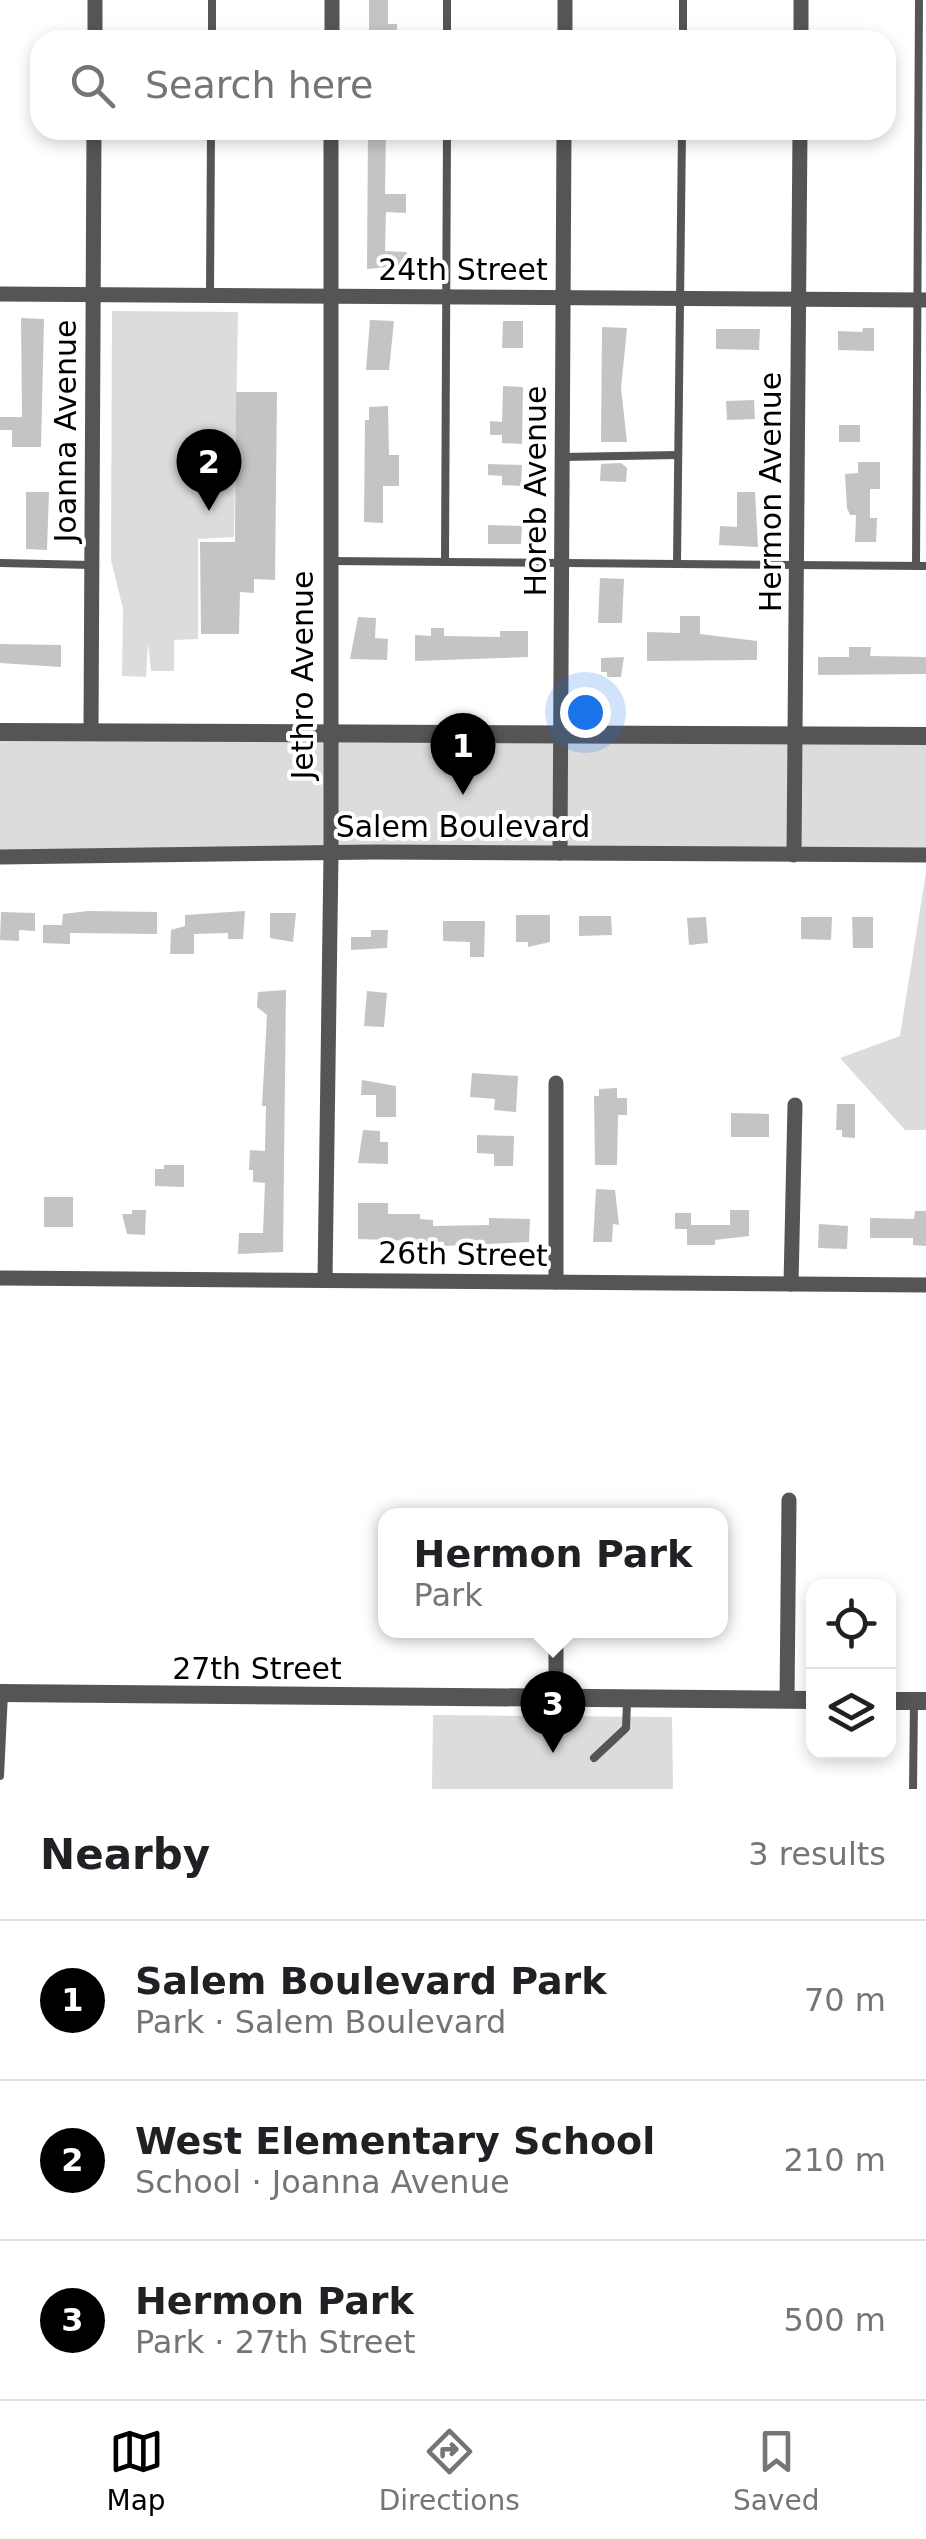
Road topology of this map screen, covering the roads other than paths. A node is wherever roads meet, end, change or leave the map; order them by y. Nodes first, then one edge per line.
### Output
1 (95, 0) edge
2 (212, 0) edge
3 (332, 0) edge
4 (447, 0) edge
5 (565, 0) edge
6 (683, 0) edge
7 (801, 0) edge
8 (919, 0) edge
9 (95, 30) edge
10 (212, 30) edge
11 (332, 30) edge
12 (447, 30) edge
13 (565, 30) edge
14 (682, 30) edge
15 (801, 30) edge
16 (94, 140) edge
17 (211, 140) edge
18 (331, 140) edge
19 (446, 140) edge
20 (564, 140) edge
21 (682, 140) edge
22 (800, 140) edge
23 (0, 294) edge
24 (94, 294) junction
25 (210, 295) junction
26 (330, 296) junction
27 (446, 297) junction
28 (563, 298) junction
29 (680, 298) junction
30 (799, 299) junction
31 (922, 300) edge
32 (678, 456) junction
33 (562, 457) junction
34 (329, 562) junction
35 (445, 562) junction
36 (0, 563) edge
37 (562, 563) junction
38 (677, 564) junction
39 (92, 565) junction
40 (796, 565) junction
41 (921, 566) edge
42 (0, 732) edge
43 (92, 732) junction
44 (328, 734) junction
45 (561, 735) junction
46 (795, 736) junction
47 (926, 736) edge
48 (560, 853) junction
49 (331, 854) junction
50 (794, 855) junction
51 (926, 856) edge
52 (0, 858) edge
53 (556, 1083) dead end
54 (794, 1105) dead end
55 (0, 1278) edge
56 (324, 1280) junction
57 (556, 1282) junction
58 (791, 1284) junction
59 (926, 1285) edge
60 (790, 1500) dead end
61 (556, 1638) edge
62 (2, 1693) edge
63 (556, 1698) junction
64 (626, 1699) junction
65 (787, 1700) junction
66 (806, 1700) edge
67 (920, 1701) edge
68 (594, 1758) dead end
69 (0, 1776) edge
70 (912, 1789) edge

1 - 9 street
2 - 10 lane
3 - 11 street
4 - 12 lane
5 - 13 street
6 - 14 lane
7 - 15 street
8 - 31 lane
16 - 24 street, Joanna Avenue
17 - 25 lane
18 - 26 street, Jethro Avenue
19 - 27 lane
20 - 28 street, Horeb Avenue
21 - 29 lane
22 - 30 street, Hermon Avenue
23 - 24 street, 24th Street
24 - 25 street, 24th Street
24 - 39 street, Joanna Avenue
25 - 26 street, 24th Street
26 - 27 street, 24th Street
26 - 34 street, Jethro Avenue
27 - 28 street, 24th Street
27 - 35 lane
28 - 29 street, 24th Street
28 - 33 street, Horeb Avenue
29 - 30 street, 24th Street
29 - 32 lane
30 - 31 street, 24th Street
30 - 40 street, Hermon Avenue
31 - 41 lane
32 - 33 lane
32 - 38 lane
33 - 37 street, Horeb Avenue
34 - 35 lane
34 - 44 street, Jethro Avenue
35 - 37 lane
36 - 39 lane
37 - 38 lane
37 - 45 street, Horeb Avenue
38 - 40 lane
39 - 43 street, Joanna Avenue
40 - 41 lane
40 - 46 street, Hermon Avenue
42 - 43 street
43 - 44 street
44 - 45 street
44 - 49 street, Jethro Avenue
45 - 46 street
45 - 48 street, Horeb Avenue
46 - 47 street
46 - 50 street, Hermon Avenue
48 - 49 street, Salem Boulevard
48 - 50 street, Salem Boulevard
49 - 52 street, Salem Boulevard
49 - 56 street, Jethro Avenue
50 - 51 street, Salem Boulevard
53 - 57 street
54 - 58 street
55 - 56 street, 26th Street
56 - 57 street, 26th Street
57 - 58 street, 26th Street
58 - 59 street, 26th Street
60 - 65 street
61 - 63 street
62 - 63 street, 27th Street
62 - 69 lane
63 - 64 street, 27th Street
64 - 65 street, 27th Street
64 - 68 lane
65 - 66 street, 27th Street
67 - 70 lane

